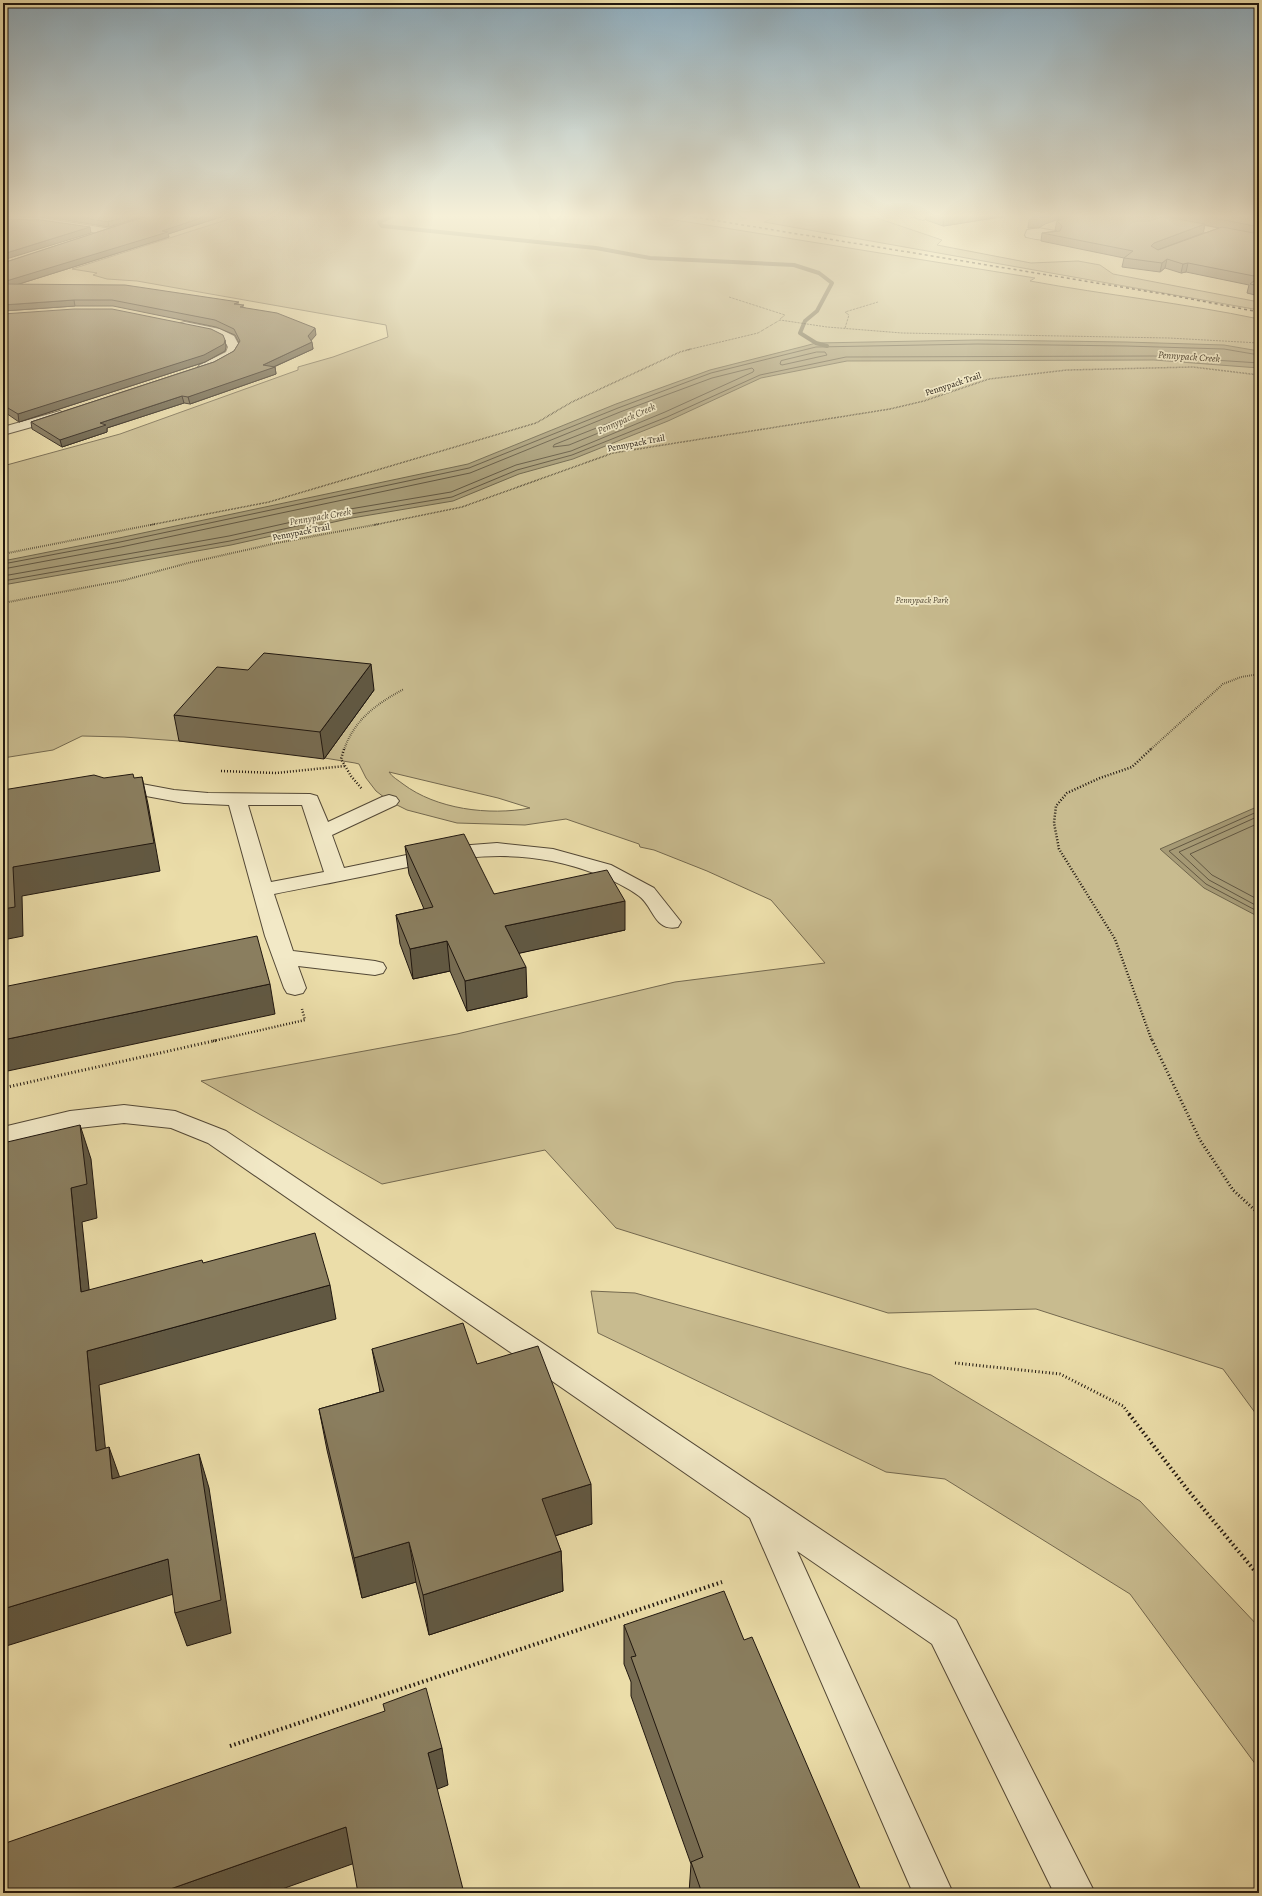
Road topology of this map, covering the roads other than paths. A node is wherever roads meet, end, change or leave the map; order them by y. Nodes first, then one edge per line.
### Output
1 (177, 323) edge
2 (195, 370) edge
3 (69, 411) edge
4 (3, 431) edge
5 (94, 782) edge
6 (237, 800) junction
7 (384, 803) road end
8 (321, 833) junction
9 (336, 876) junction
10 (262, 890) junction
11 (670, 922) dead end
12 (284, 957) junction
13 (375, 968) dead end
14 (295, 988) road end
15 (3, 1136) edge
16 (762, 1508) junction
17 (933, 1893) edge
18 (1075, 1893) edge

1 - 2 street
3 - 4 street
5 - 6 street
6 - 8 street
6 - 10 street
7 - 8 street
8 - 9 street
9 - 10 street
9 - 11 street
10 - 12 street
12 - 13 street
12 - 14 street
15 - 16 street
16 - 17 street
16 - 18 street

